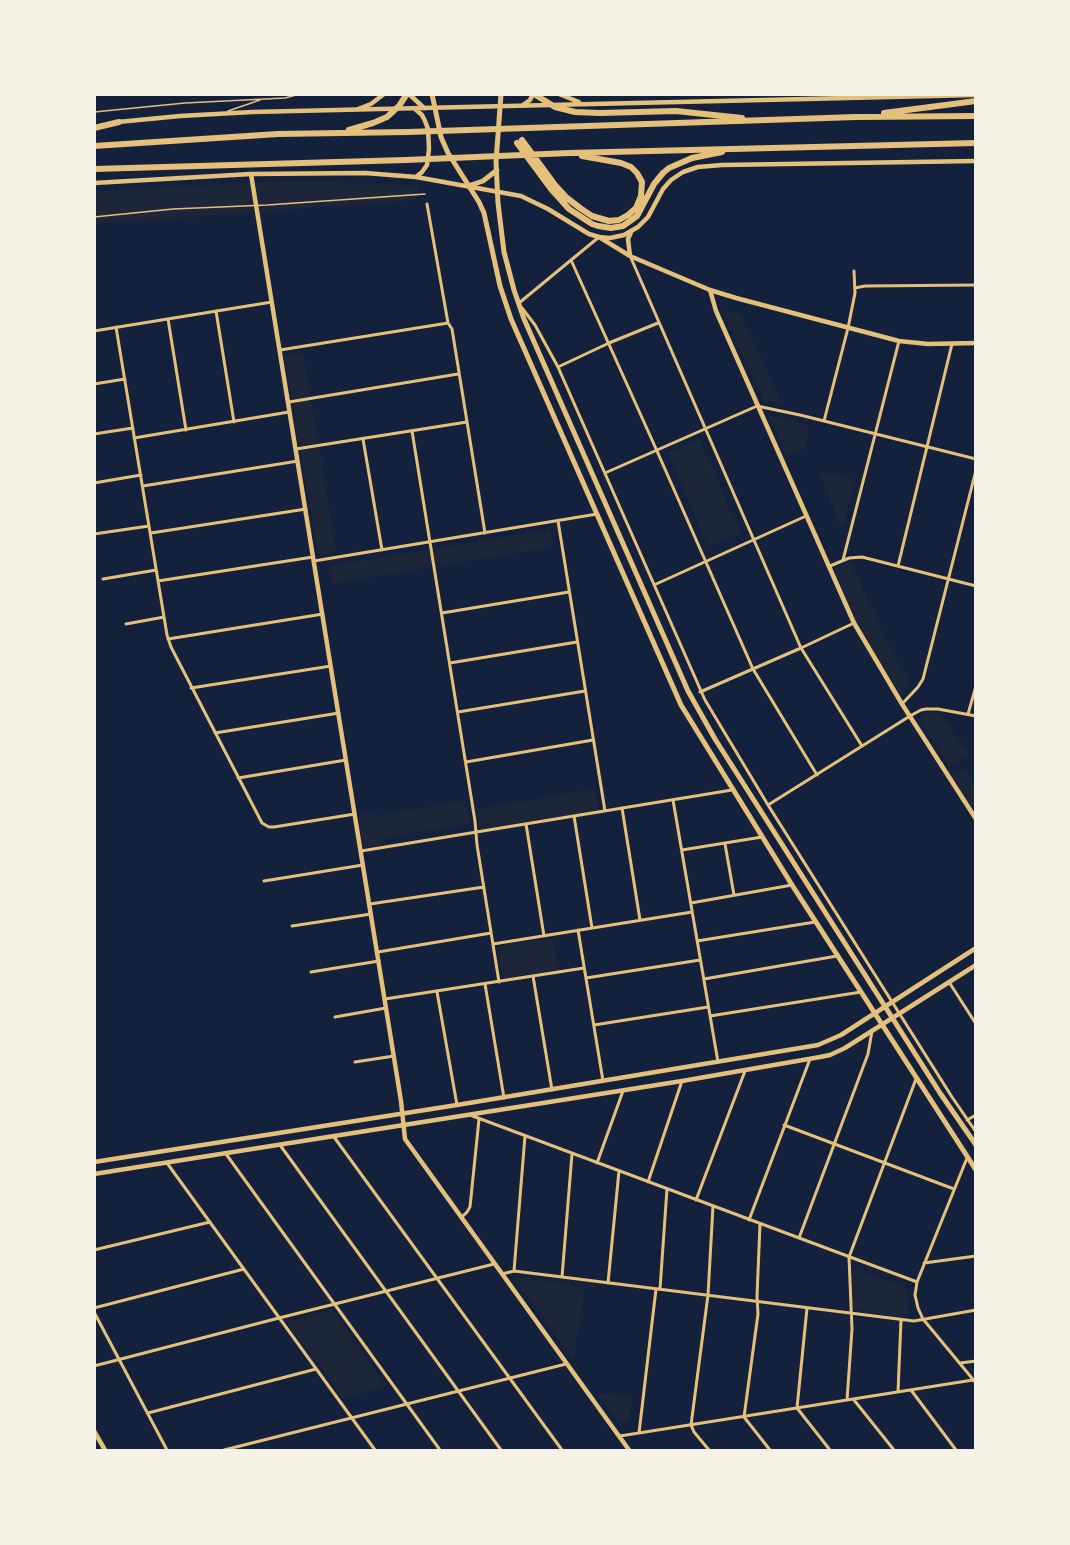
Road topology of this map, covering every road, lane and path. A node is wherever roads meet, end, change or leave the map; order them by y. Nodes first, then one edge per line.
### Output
1 (300, 94) edge
2 (384, 94) edge
3 (408, 94) edge
4 (432, 94) edge
5 (501, 94) edge
6 (534, 94) edge
7 (559, 94) edge
8 (975, 95) edge
9 (264, 99) junction
10 (975, 101) edge
11 (585, 103) junction
12 (522, 106) junction
13 (500, 107) junction
14 (357, 109) junction
15 (415, 109) junction
16 (427, 109) junction
17 (434, 109) junction
18 (94, 112) edge
19 (222, 113) junction
20 (975, 116) edge
21 (856, 117) junction
22 (763, 120) junction
23 (119, 122) joint
24 (94, 127) edge
25 (334, 133) junction
26 (975, 143) edge
27 (94, 146) edge
28 (736, 148) junction
29 (568, 153) junction
30 (975, 161) edge
31 (94, 169) edge
32 (496, 170) junction
33 (251, 174) junction
34 (416, 177) junction
35 (94, 183) edge
36 (468, 186) junction
37 (497, 191) junction
38 (425, 194) dead end
39 (427, 204) dead end
40 (256, 205) junction
41 (94, 217) edge
42 (631, 232) junction
43 (599, 237) junction
44 (630, 256) junction
45 (571, 260) junction
46 (854, 272) dead end
47 (975, 285) edge
48 (855, 288) junction
49 (710, 290) junction
50 (272, 302) junction
51 (519, 304) junction
52 (216, 311) junction
53 (168, 319) junction
54 (448, 323) junction
55 (658, 323) junction
56 (116, 327) junction
57 (848, 328) junction
58 (94, 331) edge
59 (899, 341) junction
60 (609, 343) junction
61 (975, 343) edge
62 (952, 344) junction
63 (280, 350) junction
64 (558, 367) junction
65 (459, 374) junction
66 (125, 379) junction
67 (94, 384) edge
68 (288, 402) junction
69 (757, 406) junction
70 (290, 412) junction
71 (824, 421) junction
72 (234, 422) junction
73 (467, 422) junction
74 (133, 428) junction
75 (706, 429) junction
76 (186, 430) junction
77 (412, 431) junction
78 (94, 434) edge
79 (875, 434) junction
80 (134, 438) junction
81 (363, 438) junction
82 (927, 447) junction
83 (296, 449) junction
84 (657, 451) junction
85 (975, 459) edge
86 (298, 461) junction
87 (975, 470) edge
88 (604, 474) junction
89 (141, 475) junction
90 (94, 483) edge
91 (142, 486) junction
92 (306, 509) junction
93 (597, 514) junction
94 (806, 516) junction
95 (558, 521) junction
96 (149, 526) junction
97 (485, 533) junction
98 (94, 534) edge
99 (150, 534) junction
100 (754, 540) junction
101 (430, 542) junction
102 (382, 550) junction
103 (314, 559) junction
104 (843, 560) junction
105 (706, 561) junction
106 (898, 566) junction
107 (828, 567) junction
108 (156, 570) junction
109 (103, 579) dead end
110 (948, 579) junction
111 (158, 581) junction
112 (654, 585) junction
113 (975, 586) edge
114 (569, 592) junction
115 (441, 613) junction
116 (323, 614) junction
117 (164, 617) junction
118 (854, 622) junction
119 (126, 624) dead end
120 (168, 639) junction
121 (577, 642) junction
122 (801, 648) junction
123 (450, 663) junction
124 (331, 666) junction
125 (753, 669) junction
126 (975, 686) edge
127 (191, 687) junction
128 (585, 691) junction
129 (700, 692) junction
130 (902, 704) junction
131 (458, 712) junction
132 (339, 713) junction
133 (968, 714) junction
134 (910, 716) junction
135 (975, 716) edge
136 (215, 733) junction
137 (593, 740) junction
138 (862, 746) junction
139 (346, 760) junction
140 (466, 762) junction
141 (816, 775) junction
142 (238, 778) junction
143 (732, 790) junction
144 (673, 800) junction
145 (768, 805) junction
146 (622, 808) junction
147 (605, 811) junction
148 (355, 814) junction
149 (574, 816) junction
150 (975, 819) edge
151 (526, 824) junction
152 (476, 832) junction
153 (762, 837) junction
154 (725, 843) junction
155 (682, 850) junction
156 (361, 851) junction
157 (363, 866) junction
158 (264, 881) dead end
159 (792, 885) junction
160 (484, 886) junction
161 (734, 895) junction
162 (691, 903) junction
163 (370, 904) junction
164 (692, 912) junction
165 (371, 914) junction
166 (640, 920) junction
167 (815, 922) junction
168 (292, 926) dead end
169 (592, 928) junction
170 (578, 930) junction
171 (492, 933) junction
172 (544, 936) junction
173 (697, 941) junction
174 (493, 944) junction
175 (975, 948) edge
176 (378, 952) junction
177 (837, 956) junction
178 (700, 959) junction
179 (379, 961) junction
180 (952, 964) junction
181 (975, 965) edge
182 (584, 968) junction
183 (959, 970) junction
184 (311, 972) dead end
185 (533, 976) junction
186 (586, 978) junction
187 (704, 979) junction
188 (500, 981) junction
189 (949, 982) junction
190 (485, 984) junction
191 (437, 991) junction
192 (861, 992) junction
193 (385, 999) junction
194 (892, 1002) junction
195 (708, 1007) junction
196 (885, 1007) junction
197 (386, 1008) junction
198 (900, 1013) junction
199 (874, 1014) junction
200 (710, 1016) junction
201 (334, 1017) dead end
202 (892, 1017) junction
203 (975, 1024) edge
204 (881, 1025) junction
205 (594, 1026) junction
206 (872, 1030) junction
207 (394, 1056) junction
208 (810, 1059) junction
209 (355, 1062) dead end
210 (718, 1062) junction
211 (745, 1071) junction
212 (916, 1079) junction
213 (603, 1081) junction
214 (682, 1082) junction
215 (552, 1090) junction
216 (623, 1090) junction
217 (504, 1098) junction
218 (457, 1106) junction
219 (403, 1114) junction
220 (470, 1115) junction
221 (975, 1115) edge
222 (479, 1119) junction
223 (967, 1120) junction
224 (784, 1125) junction
225 (403, 1126) junction
226 (975, 1132) edge
227 (525, 1136) junction
228 (334, 1137) junction
229 (834, 1144) junction
230 (280, 1145) junction
231 (975, 1145) edge
232 (226, 1154) junction
233 (572, 1154) junction
234 (125, 1158) junction
235 (967, 1158) junction
236 (94, 1162) edge
237 (167, 1163) junction
238 (597, 1163) junction
239 (884, 1163) junction
240 (128, 1169) junction
241 (975, 1170) edge
242 (619, 1172) junction
243 (94, 1174) edge
244 (648, 1182) junction
245 (667, 1189) junction
246 (954, 1189) junction
247 (696, 1200) junction
248 (713, 1206) junction
249 (461, 1218) junction
250 (749, 1220) junction
251 (210, 1222) junction
252 (760, 1224) junction
253 (799, 1238) junction
254 (94, 1250) edge
255 (975, 1256) edge
256 (849, 1257) junction
257 (924, 1263) junction
258 (494, 1264) junction
259 (244, 1269) junction
260 (514, 1271) junction
261 (502, 1274) junction
262 (562, 1277) junction
263 (438, 1279) junction
264 (917, 1282) junction
265 (608, 1283) junction
266 (658, 1289) junction
267 (386, 1292) junction
268 (708, 1295) junction
269 (758, 1302) junction
270 (334, 1305) junction
271 (807, 1308) junction
272 (94, 1310) edge
273 (975, 1310) edge
274 (852, 1314) junction
275 (279, 1318) junction
276 (923, 1319) junction
277 (901, 1320) junction
278 (120, 1360) junction
279 (975, 1361) edge
280 (566, 1364) junction
281 (960, 1364) junction
282 (94, 1366) edge
283 (316, 1369) junction
284 (510, 1378) junction
285 (974, 1381) edge
286 (910, 1390) junction
287 (458, 1391) junction
288 (897, 1392) junction
289 (854, 1399) junction
290 (847, 1400) junction
291 (406, 1404) junction
292 (797, 1408) junction
293 (148, 1413) junction
294 (744, 1417) junction
295 (351, 1418) junction
296 (691, 1425) junction
297 (94, 1431) edge
298 (639, 1433) junction
299 (619, 1437) junction
300 (105, 1450) edge
301 (167, 1450) edge
302 (224, 1450) edge
303 (375, 1450) edge
304 (440, 1450) edge
305 (501, 1450) edge
306 (562, 1450) edge
307 (629, 1450) edge
308 (709, 1450) edge
309 (770, 1450) edge
310 (830, 1450) edge
311 (894, 1450) edge
312 (956, 1450) edge

1 - 9 lane
2 - 14 main road
3 - 16 main road
3 - 25 highway
4 - 17 main road
5 - 13 main road
6 - 12 main road
6 - 22 highway
7 - 11 main road
8 - 11 main road
9 - 18 lane
9 - 19 lane
10 - 21 highway
11 - 12 main road
12 - 13 main road
13 - 17 main road
13 - 32 main road
14 - 15 main road
14 - 19 main road
15 - 16 main road
15 - 34 main road
16 - 17 main road
17 - 36 main road
19 - 23 main road
20 - 21 highway
21 - 22 highway
22 - 25 highway
23 - 24 highway
25 - 27 highway
26 - 28 highway
28 - 29 highway
28 - 29 highway
29 - 31 highway
30 - 42 main road
32 - 36 main road
32 - 37 main road
33 - 34 main road
33 - 35 main road
33 - 40 main road
34 - 36 main road
36 - 37 main road
36 - 93 main road
37 - 43 main road
37 - 51 main road
38 - 40 lane
39 - 54 street
40 - 41 lane
40 - 50 main road
42 - 43 main road
42 - 44 main road
43 - 44 main road
43 - 45 street
44 - 49 main road
44 - 55 street
45 - 51 street
45 - 60 street
46 - 48 street
47 - 48 street
48 - 57 street
49 - 57 main road
49 - 69 main road
50 - 52 street
50 - 63 main road
51 - 64 street
51 - 196 main road
52 - 53 street
52 - 72 street
53 - 56 street
53 - 76 street
54 - 63 street
54 - 65 street
55 - 60 street
55 - 75 street
56 - 58 street
56 - 66 street
57 - 59 main road
57 - 71 street
59 - 62 main road
59 - 79 street
60 - 64 street
60 - 84 street
61 - 62 main road
62 - 82 street
63 - 68 main road
64 - 88 street
65 - 68 street
65 - 73 street
66 - 67 street
66 - 74 street
68 - 70 main road
69 - 71 street
69 - 75 street
69 - 94 main road
70 - 72 street
70 - 83 main road
71 - 79 street
72 - 76 street
73 - 77 street
73 - 97 street
74 - 78 street
74 - 80 street
75 - 84 street
75 - 100 street
76 - 80 street
77 - 81 street
77 - 101 street
79 - 82 street
79 - 104 street
80 - 89 street
81 - 83 street
81 - 102 street
82 - 85 street
82 - 106 street
83 - 86 main road
84 - 88 street
84 - 105 street
86 - 91 street
86 - 92 main road
87 - 110 street
88 - 112 street
89 - 90 street
89 - 91 street
91 - 96 street
92 - 99 street
92 - 103 main road
93 - 95 street
93 - 143 main road
94 - 100 street
94 - 107 main road
95 - 97 street
95 - 114 street
96 - 98 street
96 - 99 street
97 - 101 street
99 - 108 street
100 - 105 street
100 - 122 street
101 - 102 street
101 - 115 street
102 - 103 street
103 - 111 street
103 - 116 main road
104 - 106 street
104 - 107 street
105 - 112 street
105 - 125 street
106 - 110 street
107 - 118 main road
108 - 109 street
108 - 111 street
110 - 113 street
110 - 130 street
111 - 117 street
112 - 129 street
114 - 115 street
114 - 121 street
115 - 123 street
116 - 120 street
116 - 124 main road
117 - 119 street
117 - 120 street
118 - 122 street
118 - 130 main road
120 - 127 street
121 - 123 street
121 - 128 street
122 - 125 street
122 - 138 street
123 - 131 street
124 - 127 street
124 - 132 main road
125 - 129 street
125 - 141 street
126 - 133 street
127 - 136 street
128 - 131 street
128 - 137 street
129 - 145 street
130 - 134 main road
131 - 140 street
132 - 136 street
132 - 139 main road
133 - 134 street
133 - 135 street
134 - 138 street
134 - 150 main road
136 - 142 street
137 - 140 street
137 - 147 street
138 - 141 street
139 - 142 street
139 - 148 main road
140 - 152 street
141 - 145 street
142 - 148 street
143 - 144 street
143 - 153 main road
144 - 146 street
144 - 155 street
145 - 194 street
146 - 147 street
146 - 166 street
147 - 149 street
148 - 156 main road
149 - 151 street
149 - 169 street
151 - 152 street
151 - 172 street
152 - 156 street
152 - 160 street
153 - 154 street
153 - 159 main road
154 - 155 street
154 - 161 street
155 - 162 street
156 - 157 main road
157 - 158 street
157 - 163 main road
159 - 161 street
159 - 167 main road
160 - 163 street
160 - 171 street
161 - 162 street
162 - 164 street
163 - 165 main road
164 - 166 street
164 - 173 street
165 - 168 street
165 - 176 main road
166 - 169 street
167 - 173 street
167 - 177 main road
169 - 170 street
170 - 172 street
170 - 182 street
171 - 174 street
171 - 176 street
172 - 174 street
173 - 178 street
174 - 188 street
175 - 180 main road
176 - 179 main road
177 - 187 street
177 - 192 main road
178 - 186 street
178 - 187 street
179 - 184 street
179 - 193 main road
180 - 183 main road
180 - 194 main road
181 - 183 main road
182 - 185 street
182 - 186 street
183 - 189 main road
185 - 188 street
185 - 215 street
186 - 205 street
187 - 195 street
188 - 190 street
189 - 198 main road
189 - 203 street
190 - 191 street
190 - 217 street
191 - 193 street
191 - 218 street
192 - 199 main road
192 - 200 street
193 - 197 main road
194 - 196 main road
194 - 198 street
195 - 200 street
195 - 205 street
196 - 199 main road
196 - 202 main road
197 - 201 street
197 - 207 main road
198 - 202 main road
198 - 223 street
199 - 204 main road
199 - 210 main road
200 - 210 street
202 - 204 main road
202 - 231 main road
204 - 206 main road
204 - 212 main road
205 - 213 street
206 - 208 main road
206 - 229 street
207 - 209 street
207 - 219 main road
208 - 211 main road
208 - 224 street
210 - 213 main road
211 - 214 main road
211 - 247 street
212 - 235 main road
212 - 239 street
213 - 215 main road
214 - 216 main road
214 - 244 street
215 - 217 main road
216 - 220 main road
216 - 238 street
217 - 218 main road
218 - 219 main road
219 - 225 main road
219 - 234 main road
220 - 222 street
220 - 225 main road
221 - 223 street
222 - 227 street
222 - 249 street
223 - 226 street
224 - 229 street
224 - 250 street
225 - 228 main road
225 - 249 main road
227 - 233 street
227 - 260 street
228 - 230 main road
228 - 263 street
229 - 239 street
229 - 253 street
230 - 232 main road
230 - 267 street
232 - 237 main road
232 - 270 street
233 - 238 street
233 - 262 street
234 - 236 main road
234 - 240 main road
235 - 241 main road
235 - 246 street
237 - 240 main road
237 - 251 street
238 - 242 street
239 - 246 street
239 - 256 street
240 - 243 main road
242 - 244 street
242 - 265 street
244 - 245 street
245 - 247 street
245 - 266 street
246 - 257 street
247 - 248 street
248 - 250 street
248 - 268 street
249 - 258 main road
250 - 252 street
251 - 254 street
251 - 259 street
252 - 253 street
252 - 269 street
253 - 256 street
255 - 257 street
256 - 264 street
256 - 274 street
257 - 264 street
258 - 261 main road
258 - 263 street
259 - 272 street
259 - 275 street
260 - 261 street
260 - 262 street
261 - 280 main road
262 - 265 street
263 - 267 street
263 - 284 street
264 - 276 street
265 - 266 street
266 - 268 street
266 - 298 street
267 - 270 street
267 - 287 street
268 - 269 street
268 - 296 street
269 - 271 street
269 - 294 street
270 - 275 street
270 - 291 street
271 - 274 street
271 - 292 street
272 - 278 street
273 - 276 street
274 - 277 street
274 - 290 street
275 - 278 street
275 - 283 street
276 - 277 street
276 - 281 street
277 - 288 street
278 - 282 street
278 - 293 street
279 - 281 street
280 - 284 street
280 - 299 main road
281 - 285 street
283 - 293 street
283 - 295 street
284 - 287 street
284 - 306 street
285 - 286 street
286 - 288 street
286 - 312 street
287 - 291 street
287 - 305 street
288 - 289 street
289 - 290 street
289 - 311 street
290 - 292 street
291 - 295 street
291 - 304 street
292 - 294 street
292 - 310 street
293 - 301 street
294 - 296 street
294 - 309 street
295 - 302 street
295 - 303 street
296 - 298 street
296 - 308 street
297 - 300 main road
298 - 299 street
299 - 307 main road

